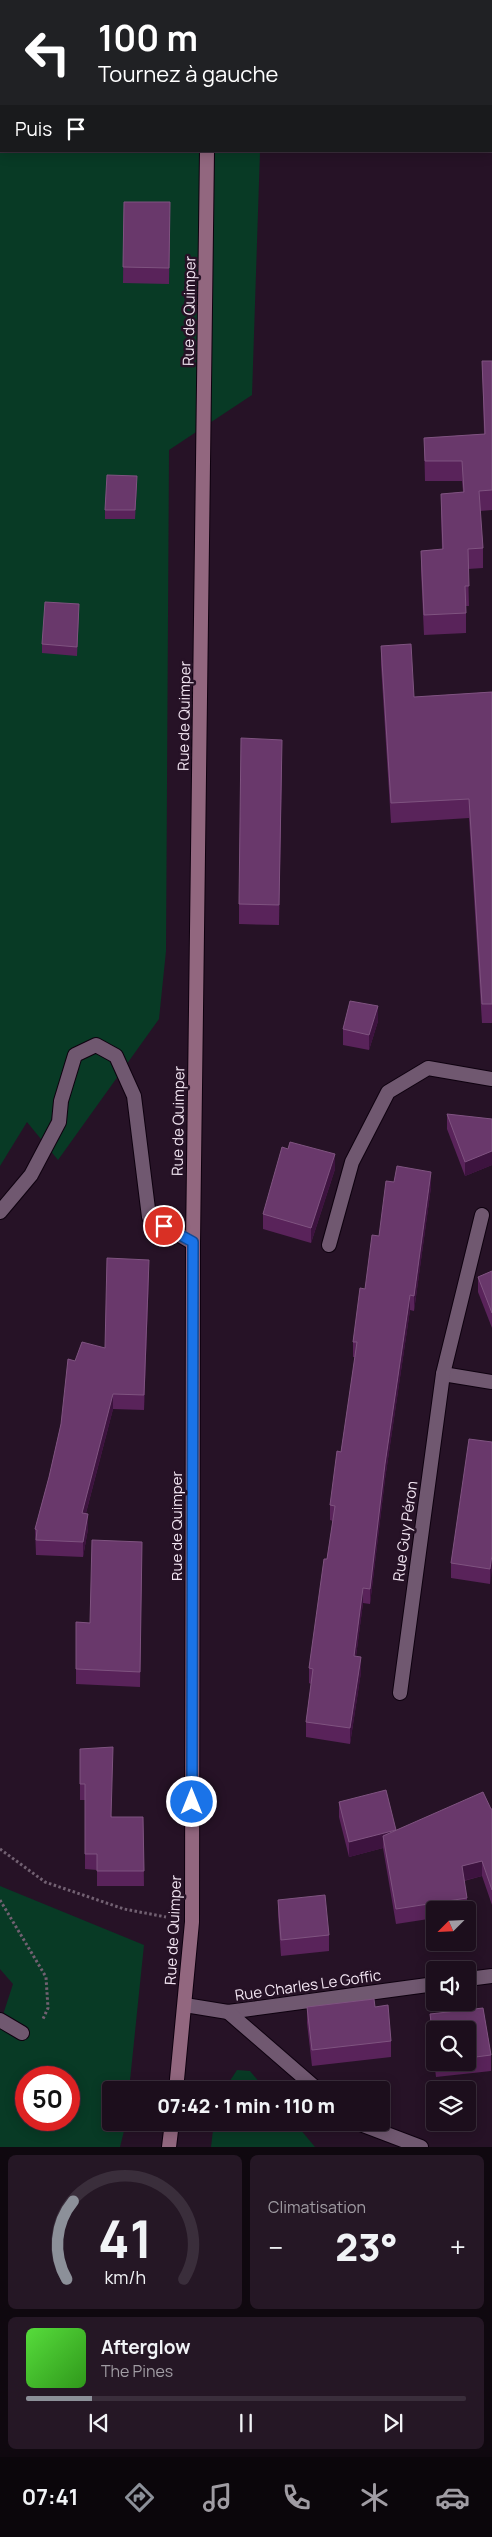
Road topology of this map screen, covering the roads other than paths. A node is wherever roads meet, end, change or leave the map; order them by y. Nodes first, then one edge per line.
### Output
1 (207, 152) edge
2 (492, 1079) edge
3 (0, 1212) edge
4 (482, 1215) dead end
5 (193, 1242) junction
6 (329, 1245) dead end
7 (443, 1374) junction
8 (492, 1382) edge
9 (400, 1693) dead end
10 (492, 1976) edge
11 (476, 1978) edge
12 (426, 1985) edge
13 (185, 2004) junction
14 (228, 2012) junction
15 (0, 2020) edge
16 (22, 2033) road end
17 (177, 2081) edge
18 (308, 2081) edge
19 (171, 2131) edge
20 (379, 2131) edge
21 (169, 2147) edge
22 (421, 2147) edge

1 - 5 main road, Rue de Quimper
2 - 6 street
3 - 5 street
4 - 7 street, Rue Guy Péron
5 - 13 main road, Rue de Quimper
7 - 8 street
7 - 9 street, Rue Guy Péron
10 - 11 street
12 - 14 street, Rue Charles Le Goffic
13 - 14 street, Rue Charles Le Goffic
13 - 17 main road, Rue de Quimper
14 - 18 street
15 - 16 street
19 - 21 main road
20 - 22 street

